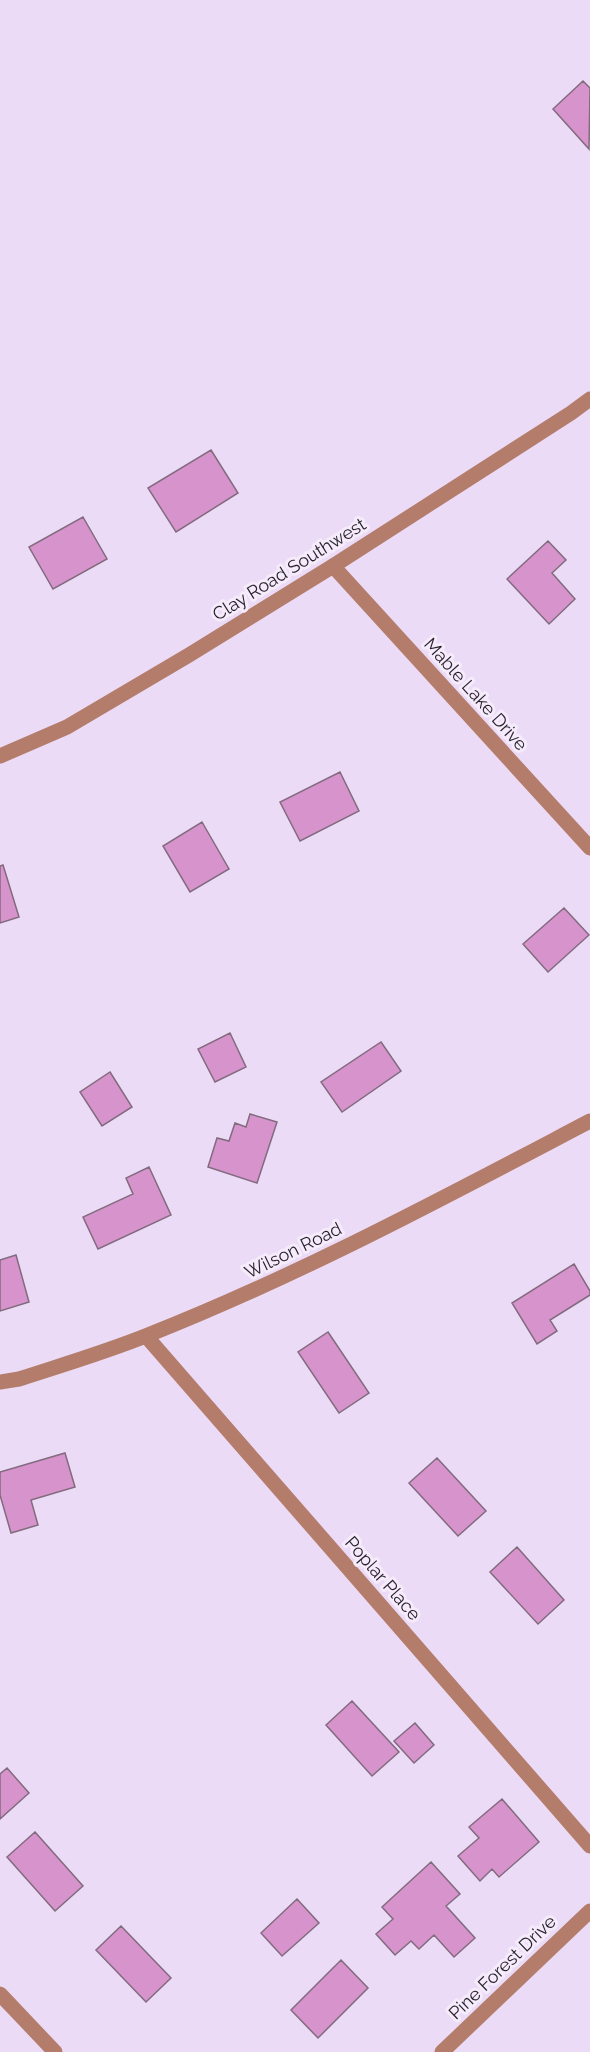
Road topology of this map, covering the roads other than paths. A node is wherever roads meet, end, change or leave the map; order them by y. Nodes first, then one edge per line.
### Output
1 (590, 399) edge
2 (333, 566) junction
3 (0, 756) edge
4 (590, 848) edge
5 (590, 1121) edge
6 (146, 1336) junction
7 (0, 1382) edge
8 (590, 1846) edge
9 (590, 1911) edge
10 (0, 1994) edge
11 (55, 2052) edge
12 (442, 2052) edge

1 - 2 street, Clay Road Southwest
2 - 3 street, Clay Road Southwest
2 - 4 street, Mable Lake Drive
5 - 6 street, Wilson Road
6 - 7 street, Wilson Road
6 - 8 street, Poplar Place
9 - 12 street, Pine Forest Drive
10 - 11 street

